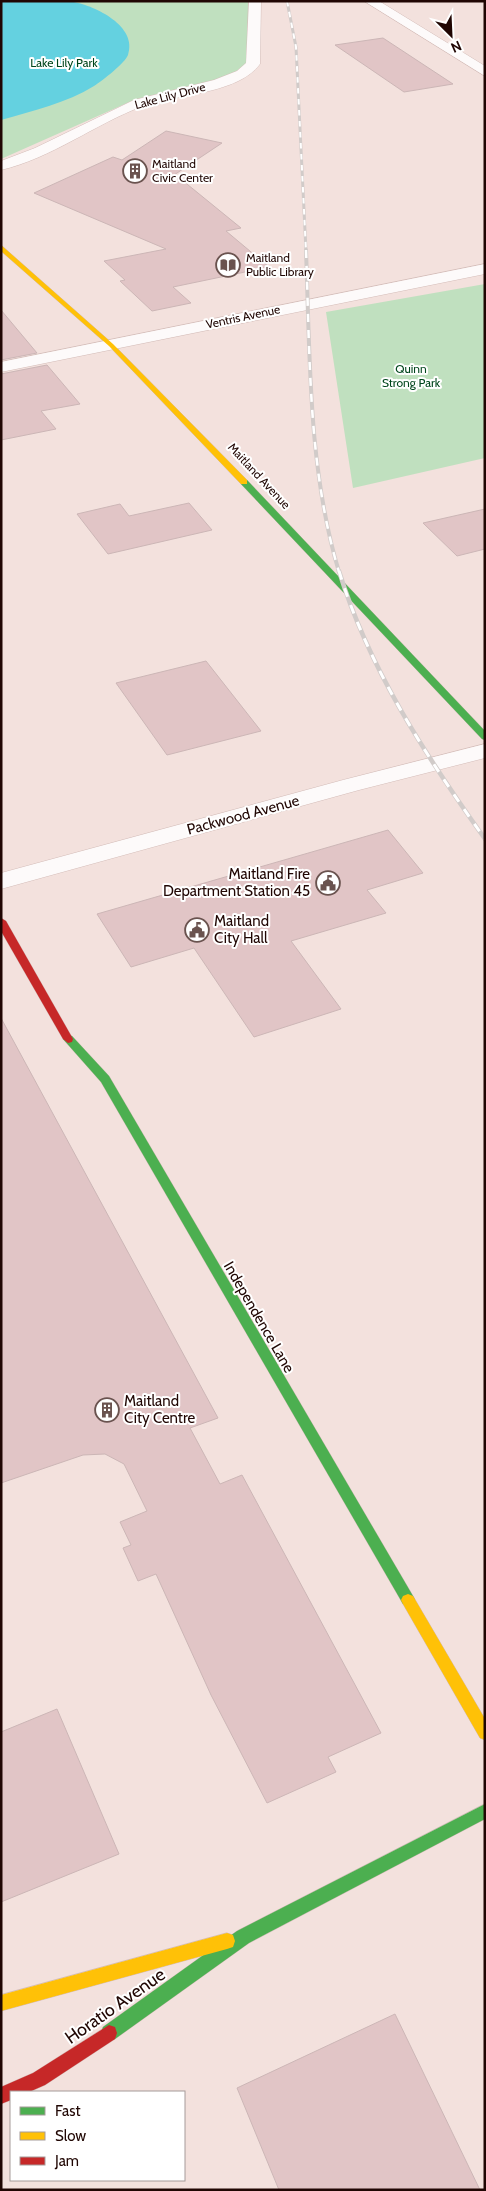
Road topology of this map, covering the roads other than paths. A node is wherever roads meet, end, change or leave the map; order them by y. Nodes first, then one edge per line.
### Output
1 (255, 1) edge
2 (370, 1) edge
3 (485, 72) edge
4 (1, 166) edge
5 (1, 247) edge
6 (485, 269) edge
7 (111, 345) junction
8 (1, 367) edge
9 (485, 737) edge
10 (485, 751) edge
11 (1, 881) edge
12 (1, 921) edge
13 (485, 1733) edge
14 (485, 1810) edge
15 (243, 1937) junction
16 (1, 2003) edge
17 (12, 2091) edge

1 - 4 street, Lake Lily Drive
2 - 3 street
5 - 7 main road, Maitland Avenue
6 - 7 street, Ventris Avenue
7 - 8 street, Ventris Avenue
7 - 9 main road, Maitland Avenue
10 - 11 street, Packwood Avenue
12 - 13 main road, Independence Lane
14 - 15 main road, Horatio Avenue
15 - 16 main road, Horatio Avenue
15 - 17 main road, Horatio Avenue

